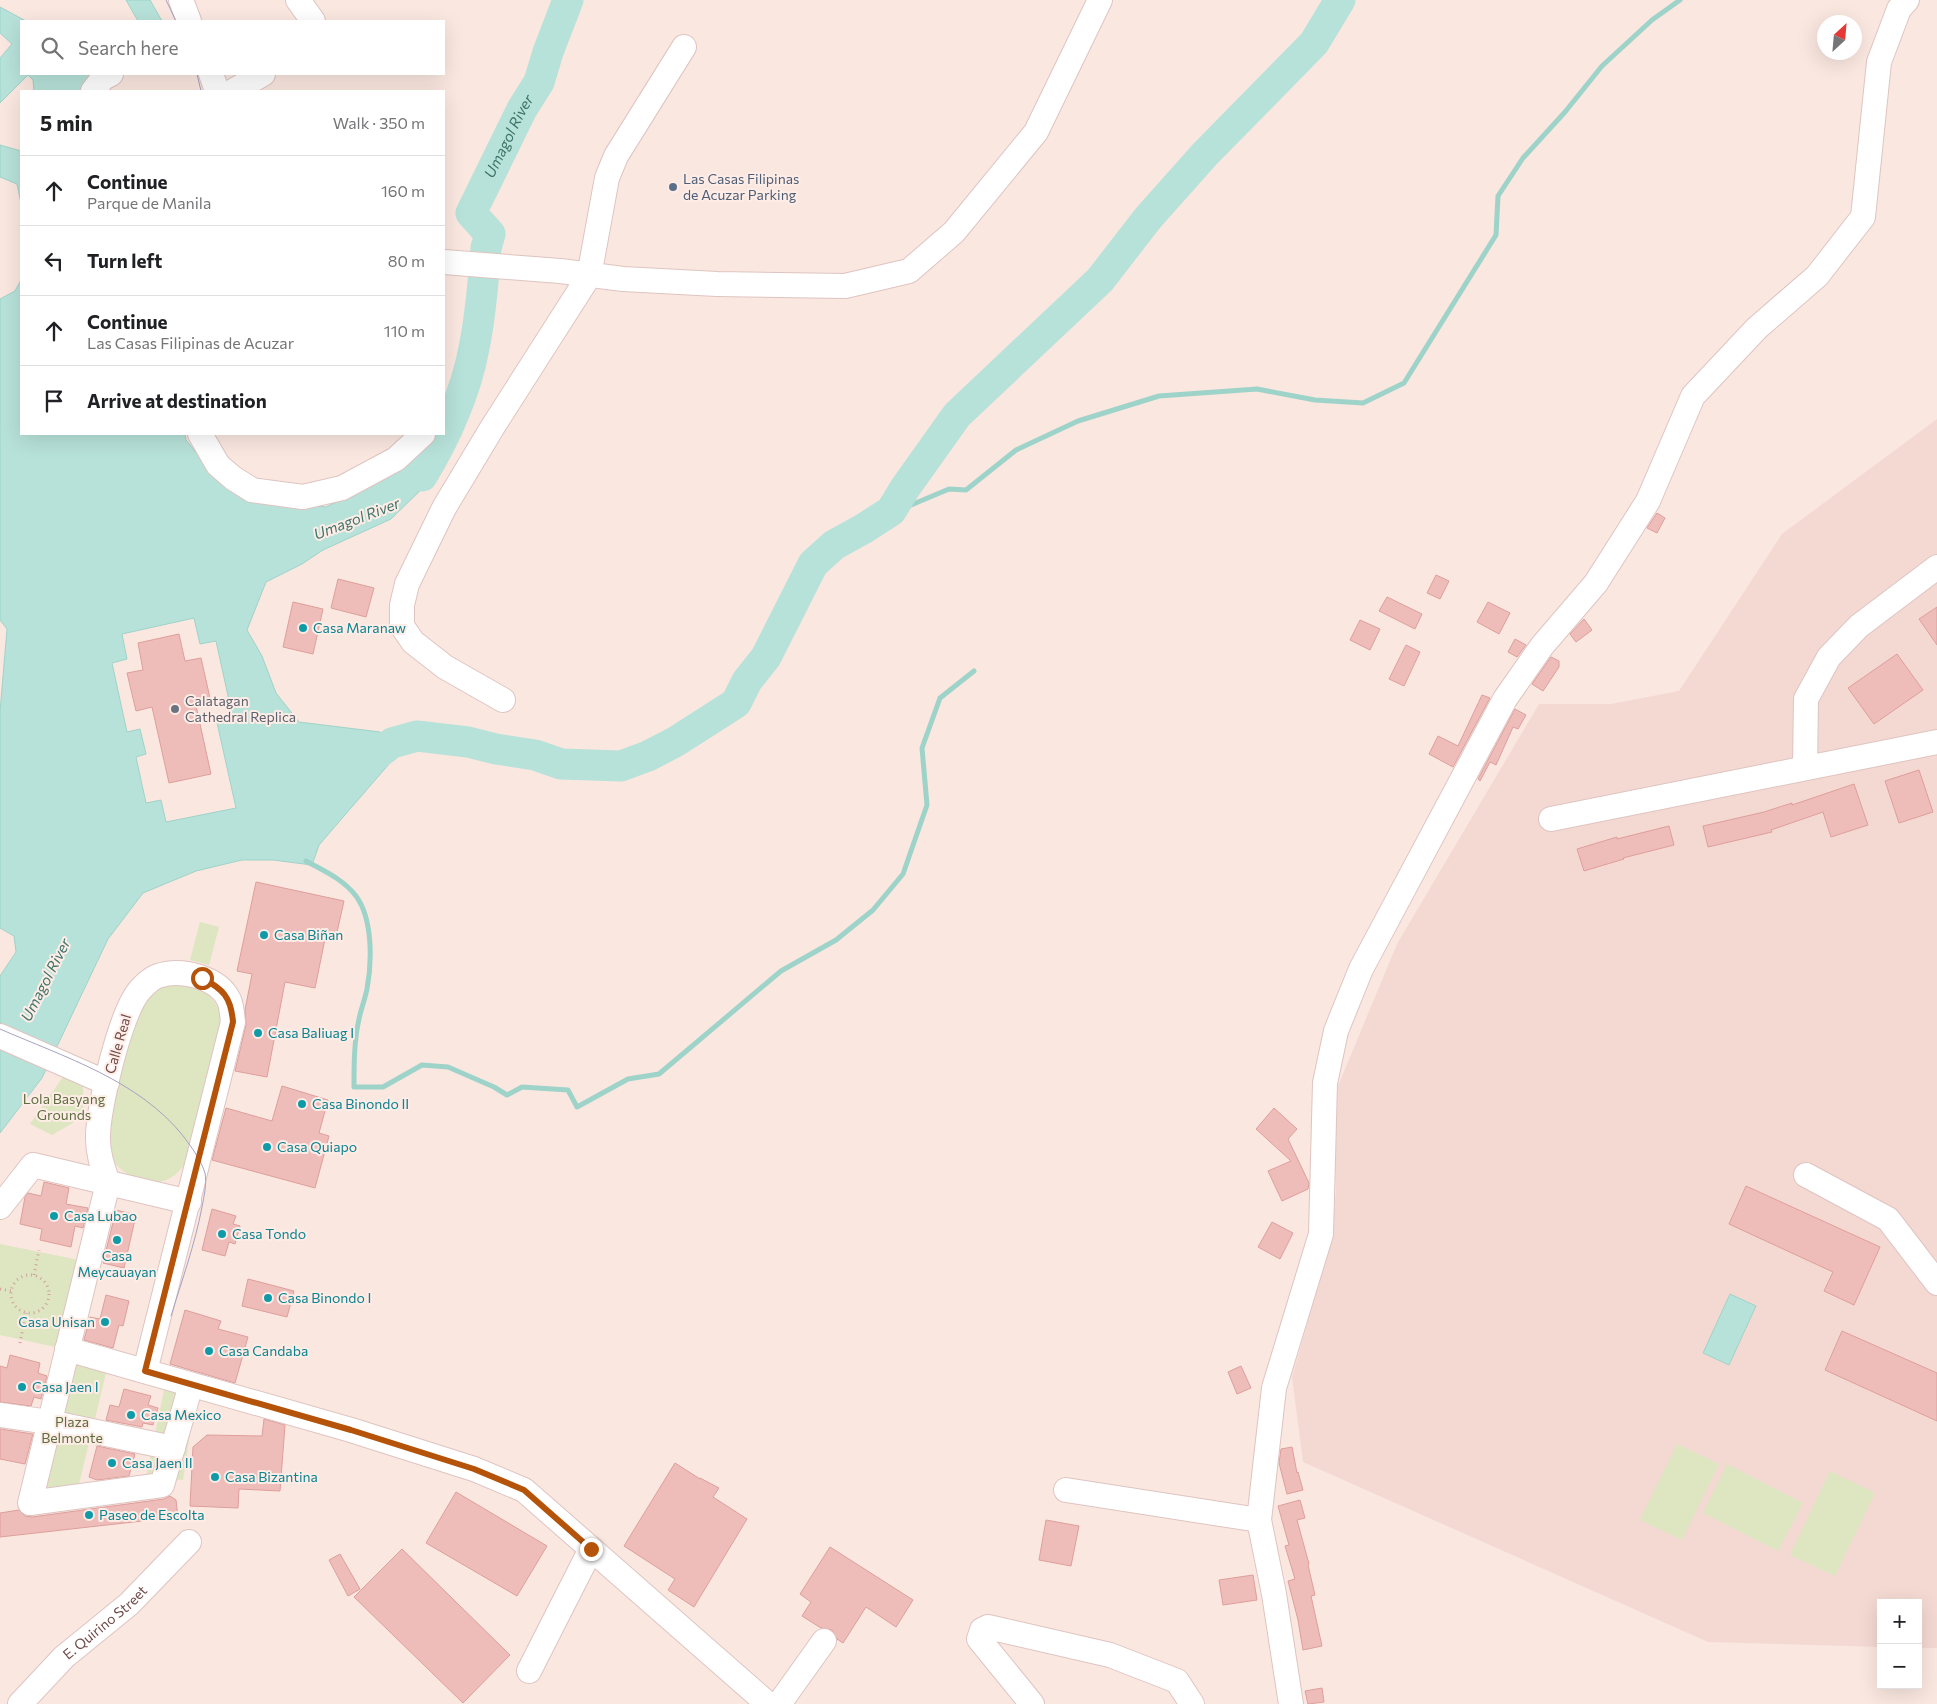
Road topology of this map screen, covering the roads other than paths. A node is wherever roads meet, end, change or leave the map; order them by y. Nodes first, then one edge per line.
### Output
1 (181, 0) edge
2 (298, 0) edge
3 (1100, 0) edge
4 (1907, 0) edge
5 (189, 20) edge
6 (312, 20) edge
7 (684, 47) dead end
8 (109, 75) edge
9 (211, 75) edge
10 (261, 75) edge
11 (94, 90) edge
12 (217, 90) edge
13 (236, 90) edge
14 (445, 262) edge
15 (589, 276) junction
16 (201, 435) edge
17 (422, 435) edge
18 (1937, 568) edge
19 (503, 700) dead end
20 (1937, 742) edge
21 (1805, 768) junction
22 (1551, 819) dead end
23 (0, 1036) edge
24 (106, 1083) junction
25 (1806, 1175) dead end
26 (108, 1183) junction
27 (189, 1202) junction
28 (0, 1206) edge
29 (1937, 1284) edge
30 (67, 1349) junction
31 (145, 1371) junction
32 (191, 1385) junction
33 (0, 1414) edge
34 (49, 1422) junction
35 (173, 1448) junction
36 (1066, 1490) dead end
37 (1259, 1520) junction
38 (189, 1542) dead end
39 (591, 1549) junction
40 (824, 1641) dead end
41 (529, 1671) dead end
42 (20, 1704) edge
43 (768, 1704) edge
44 (779, 1704) edge
45 (1032, 1704) edge
46 (1192, 1704) edge
47 (1291, 1704) edge

1 - 5 street
2 - 6 street
3 - 15 street
4 - 37 street
7 - 15 street
8 - 11 street
9 - 12 street
10 - 13 street
14 - 15 street
15 - 19 street
16 - 17 street
18 - 21 street
20 - 21 street
21 - 22 street
23 - 24 street
24 - 26 street, Calle Real
24 - 27 street, Calle Real
25 - 29 street
26 - 27 street
26 - 28 street
26 - 30 street
27 - 31 street
30 - 31 street
30 - 34 street
31 - 32 street
32 - 35 street
32 - 39 street
33 - 34 street
34 - 35 street
34 - 35 street
36 - 37 street
37 - 47 street
38 - 42 street, E. Quirino Street
39 - 41 street
39 - 43 street
40 - 44 street
45 - 46 street

